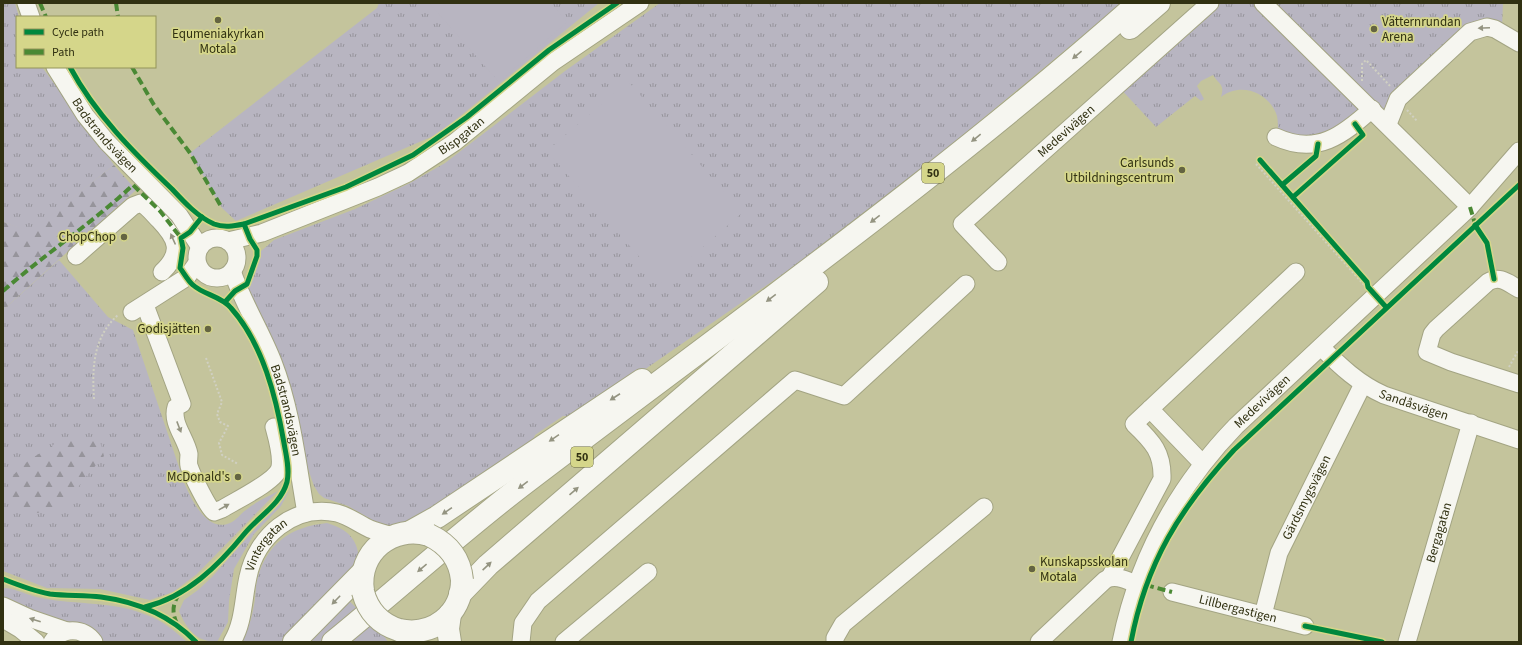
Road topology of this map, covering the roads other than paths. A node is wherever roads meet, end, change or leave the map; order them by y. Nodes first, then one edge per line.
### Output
1 (26, 3) edge
2 (640, 3) edge
3 (1138, 3) edge
4 (1159, 3) edge
5 (1210, 3) edge
6 (1264, 3) edge
7 (31, 16) edge
8 (1519, 43) edge
9 (56, 68) edge
10 (1367, 103) junction
11 (1388, 124) junction
12 (1276, 137) dead end
13 (1519, 151) edge
14 (1470, 207) junction
15 (179, 215) junction
16 (262, 233) junction
17 (222, 239) junction
18 (76, 256) dead end
19 (998, 262) dead end
20 (235, 263) junction
21 (204, 266) junction
22 (162, 272) dead end
23 (1296, 272) dead end
24 (817, 282) junction
25 (966, 284) dead end
26 (1519, 289) edge
27 (250, 312) junction
28 (722, 336) junction
29 (1321, 347) junction
30 (1363, 384) junction
31 (1519, 384) edge
32 (1150, 409) junction
33 (1471, 424) junction
34 (274, 427) dead end
35 (1519, 440) edge
36 (1202, 463) junction
37 (984, 507) dead end
38 (306, 513) junction
39 (356, 522) junction
40 (411, 534) junction
41 (648, 572) dead end
42 (365, 574) junction
43 (1110, 577) junction
44 (1136, 584) junction
45 (461, 587) junction
46 (1172, 592) dead end
47 (3, 606) edge
48 (450, 614) junction
49 (1263, 615) junction
50 (3, 619) edge
51 (1305, 626) dead end
52 (67, 631) junction
53 (409, 636) edge
54 (36, 642) edge
55 (52, 642) edge
56 (94, 642) edge
57 (232, 642) edge
58 (294, 642) edge
59 (333, 642) edge
60 (355, 642) edge
61 (450, 642) edge
62 (521, 642) edge
63 (564, 642) edge
64 (835, 642) edge
65 (1039, 642) edge
66 (1122, 642) edge
67 (1407, 642) edge

1 - 7 street
2 - 16 street, Bispgatan
3 -> 28 main road, 50
4 - 24 main road, 50
5 - 19 street, Medevivägen
6 - 10 street
8 -> 11 street
9 - 15 street, Badstrandsvägen
10 - 11 street
10 - 12 street
11 - 14 street
13 - 14 street, Medevivägen
14 - 29 street, Medevivägen
15 - 17 street, Badstrandsvägen
15 - 21 street, Badstrandsvägen
16 - 17 street, Bispgatan
16 - 20 street, Bispgatan
17 - 20 street, Badstrandsvägen
17 - 21 street
22 -> 18 street
20 - 21 street
20 - 27 street, Badstrandsvägen
21 - 27 street, Badstrandsvägen
21 -> 34 street
23 - 32 street
45 -> 24 main road
24 - 60 main road, 50
25 - 62 street
26 - 31 street
27 - 38 street, Badstrandsvägen
28 -> 40 main road
28 -> 59 main road, 50
29 - 30 street, Sandåsvägen
29 - 36 street, Medevivägen
30 - 33 street, Sandåsvägen
30 - 49 street, Gärdsmygsvägen
32 - 36 street
32 - 43 street
33 - 35 street, Sandåsvägen
33 - 67 street, Bergagatan
36 - 44 street, Medevivägen
37 - 64 street
38 - 39 street, Vintergatan
38 - 57 street, Vintergatan
39 - 40 street, Vintergatan
39 - 42 street
40 - 42 main road
40 - 45 main road, bridge
41 - 63 street
42 - 53 main road, bridge
42 -> 58 main road
43 - 44 street
43 - 65 street
44 - 66 street, Medevivägen
45 - 48 main road
46 - 49 street, Lillbergastigen
52 -> 47 street
48 - 53 main road
48 - 61 main road
49 - 51 street, Lillbergastigen
50 - 54 street
52 - 55 street
52 - 56 street

